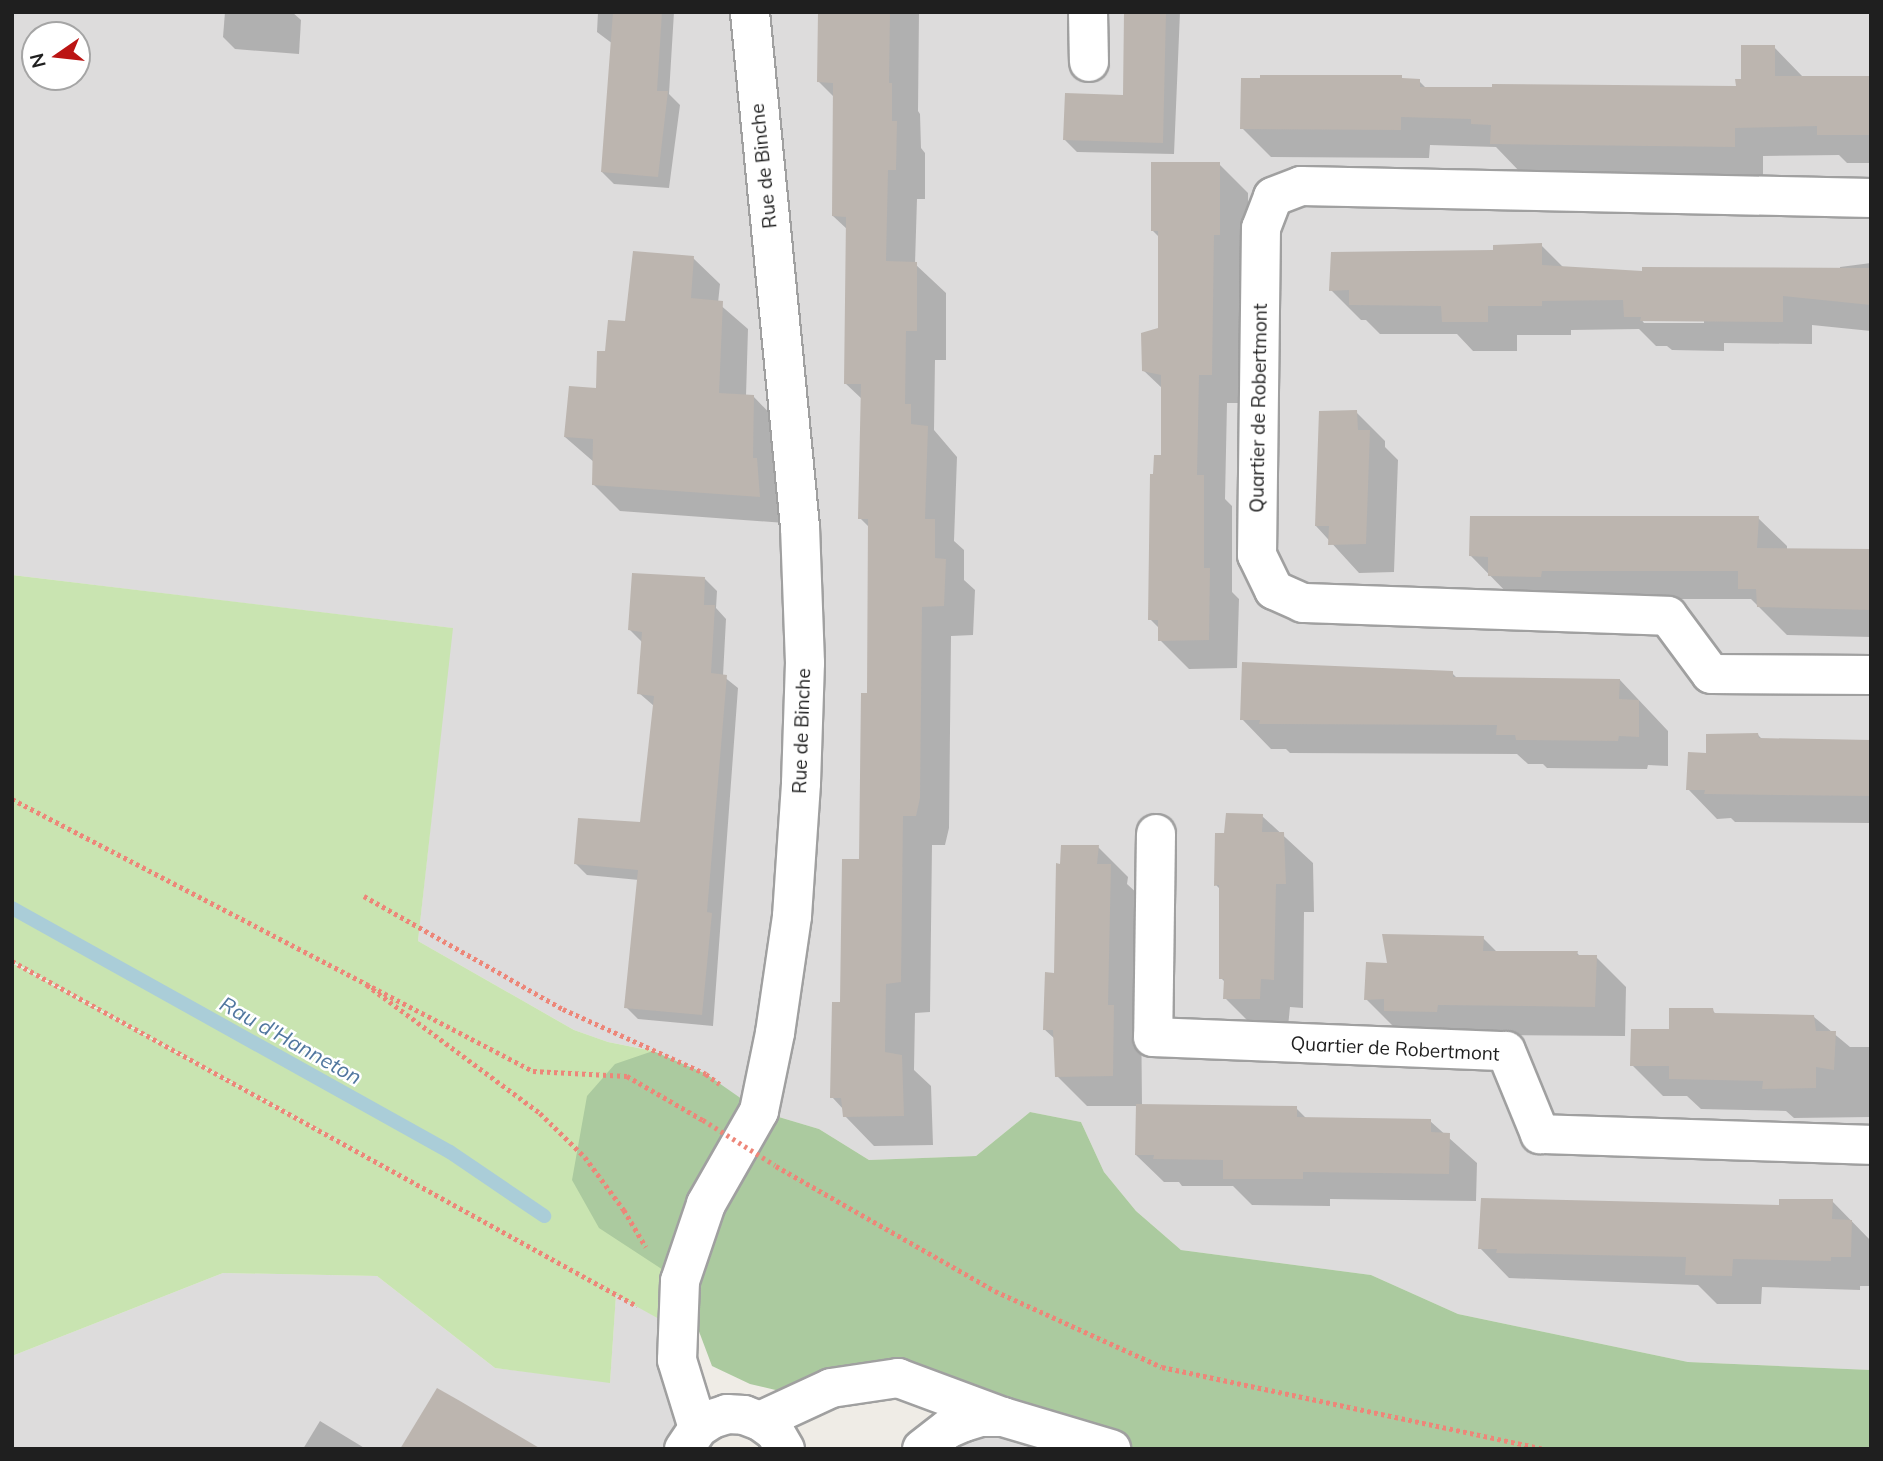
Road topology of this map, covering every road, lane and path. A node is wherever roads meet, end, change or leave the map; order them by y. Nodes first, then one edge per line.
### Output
1 (750, 12) edge
2 (1088, 12) edge
3 (1089, 62) dead end
4 (1871, 198) edge
5 (1871, 674) edge
6 (12, 800) edge
7 (1156, 834) dead end
8 (364, 897) dead end
9 (12, 961) edge
10 (353, 975) junction
11 (759, 1111) junction
12 (1871, 1145) edge
13 (650, 1254) dead end
14 (677, 1329) junction
15 (1003, 1417) junction
16 (772, 1435) edge
17 (691, 1438) edge
18 (922, 1449) edge
19 (1111, 1449) edge
20 (1546, 1449) edge

1 - 11 street, Rue de Binche
2 - 3 street
4 - 5 street, Quartier de Robertmont
6 - 10 path
7 - 12 street, Quartier de Robertmont
8 - 11 path
9 - 14 path
10 - 13 path
10 - 20 path, bridge
11 - 14 street, Rue de Binche
14 - 17 street, Rue de Binche
15 - 16 street
15 - 18 street
15 - 19 street
16 - 17 street

